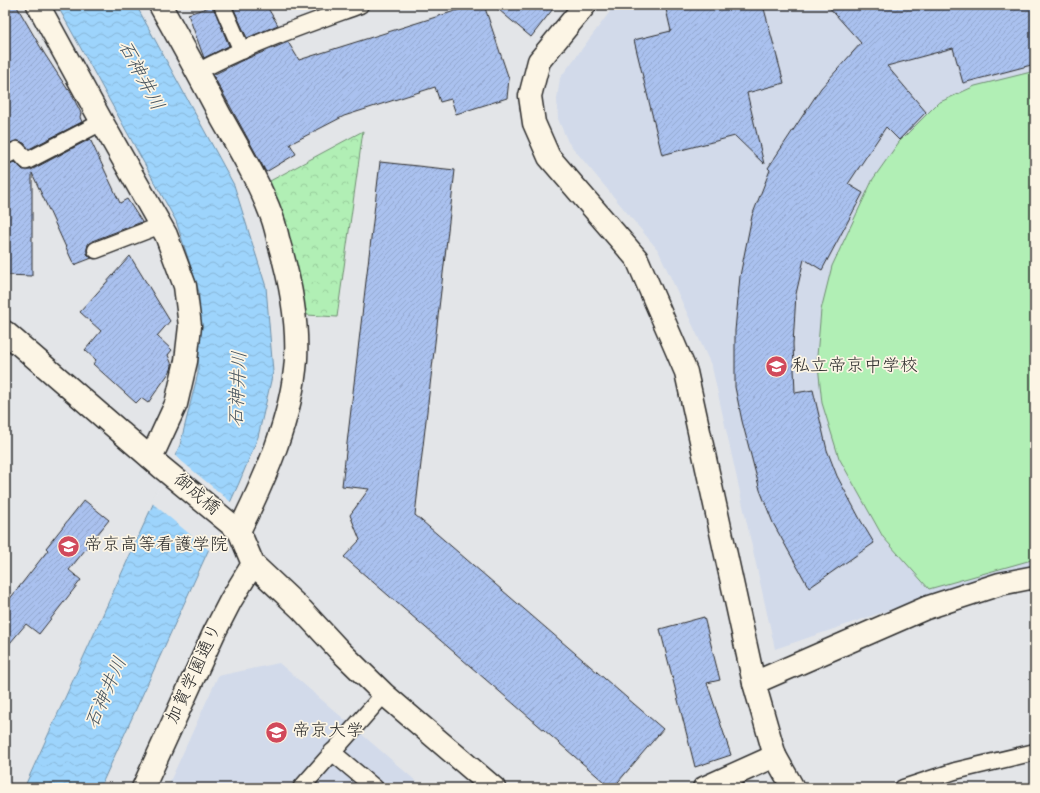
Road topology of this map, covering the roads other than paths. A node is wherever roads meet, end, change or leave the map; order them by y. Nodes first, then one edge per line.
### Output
1 (38, 5) edge
2 (160, 5) edge
3 (222, 5) edge
4 (360, 5) edge
5 (585, 5) edge
6 (242, 51) junction
7 (197, 72) junction
8 (102, 122) junction
9 (5, 156) edge
10 (161, 225) junction
11 (96, 250) dead end
12 (5, 332) edge
13 (156, 462) junction
14 (235, 528) junction
15 (254, 564) junction
16 (1035, 577) edge
17 (754, 683) junction
18 (384, 694) junction
19 (332, 752) junction
20 (1035, 752) edge
21 (775, 756) junction
22 (143, 788) edge
23 (301, 788) edge
24 (375, 788) edge
25 (494, 788) edge
26 (704, 788) edge
27 (793, 788) edge
28 (903, 788) edge

1 - 8 street
2 - 7 street
3 - 6 lane
4 - 6 lane
5 - 17 street
6 - 7 lane
7 - 14 street
8 - 9 lane
8 - 10 street
10 - 11 lane
10 - 13 street
12 - 13 street, 御成橋
13 - 14 street, 御成橋
14 - 15 street
15 - 18 street
15 - 22 street, 加賀学園通り
16 - 17 street
17 - 21 street
18 - 19 lane
18 - 25 street
19 - 23 lane
19 - 24 lane
20 - 28 lane
21 - 26 street
21 - 27 street

